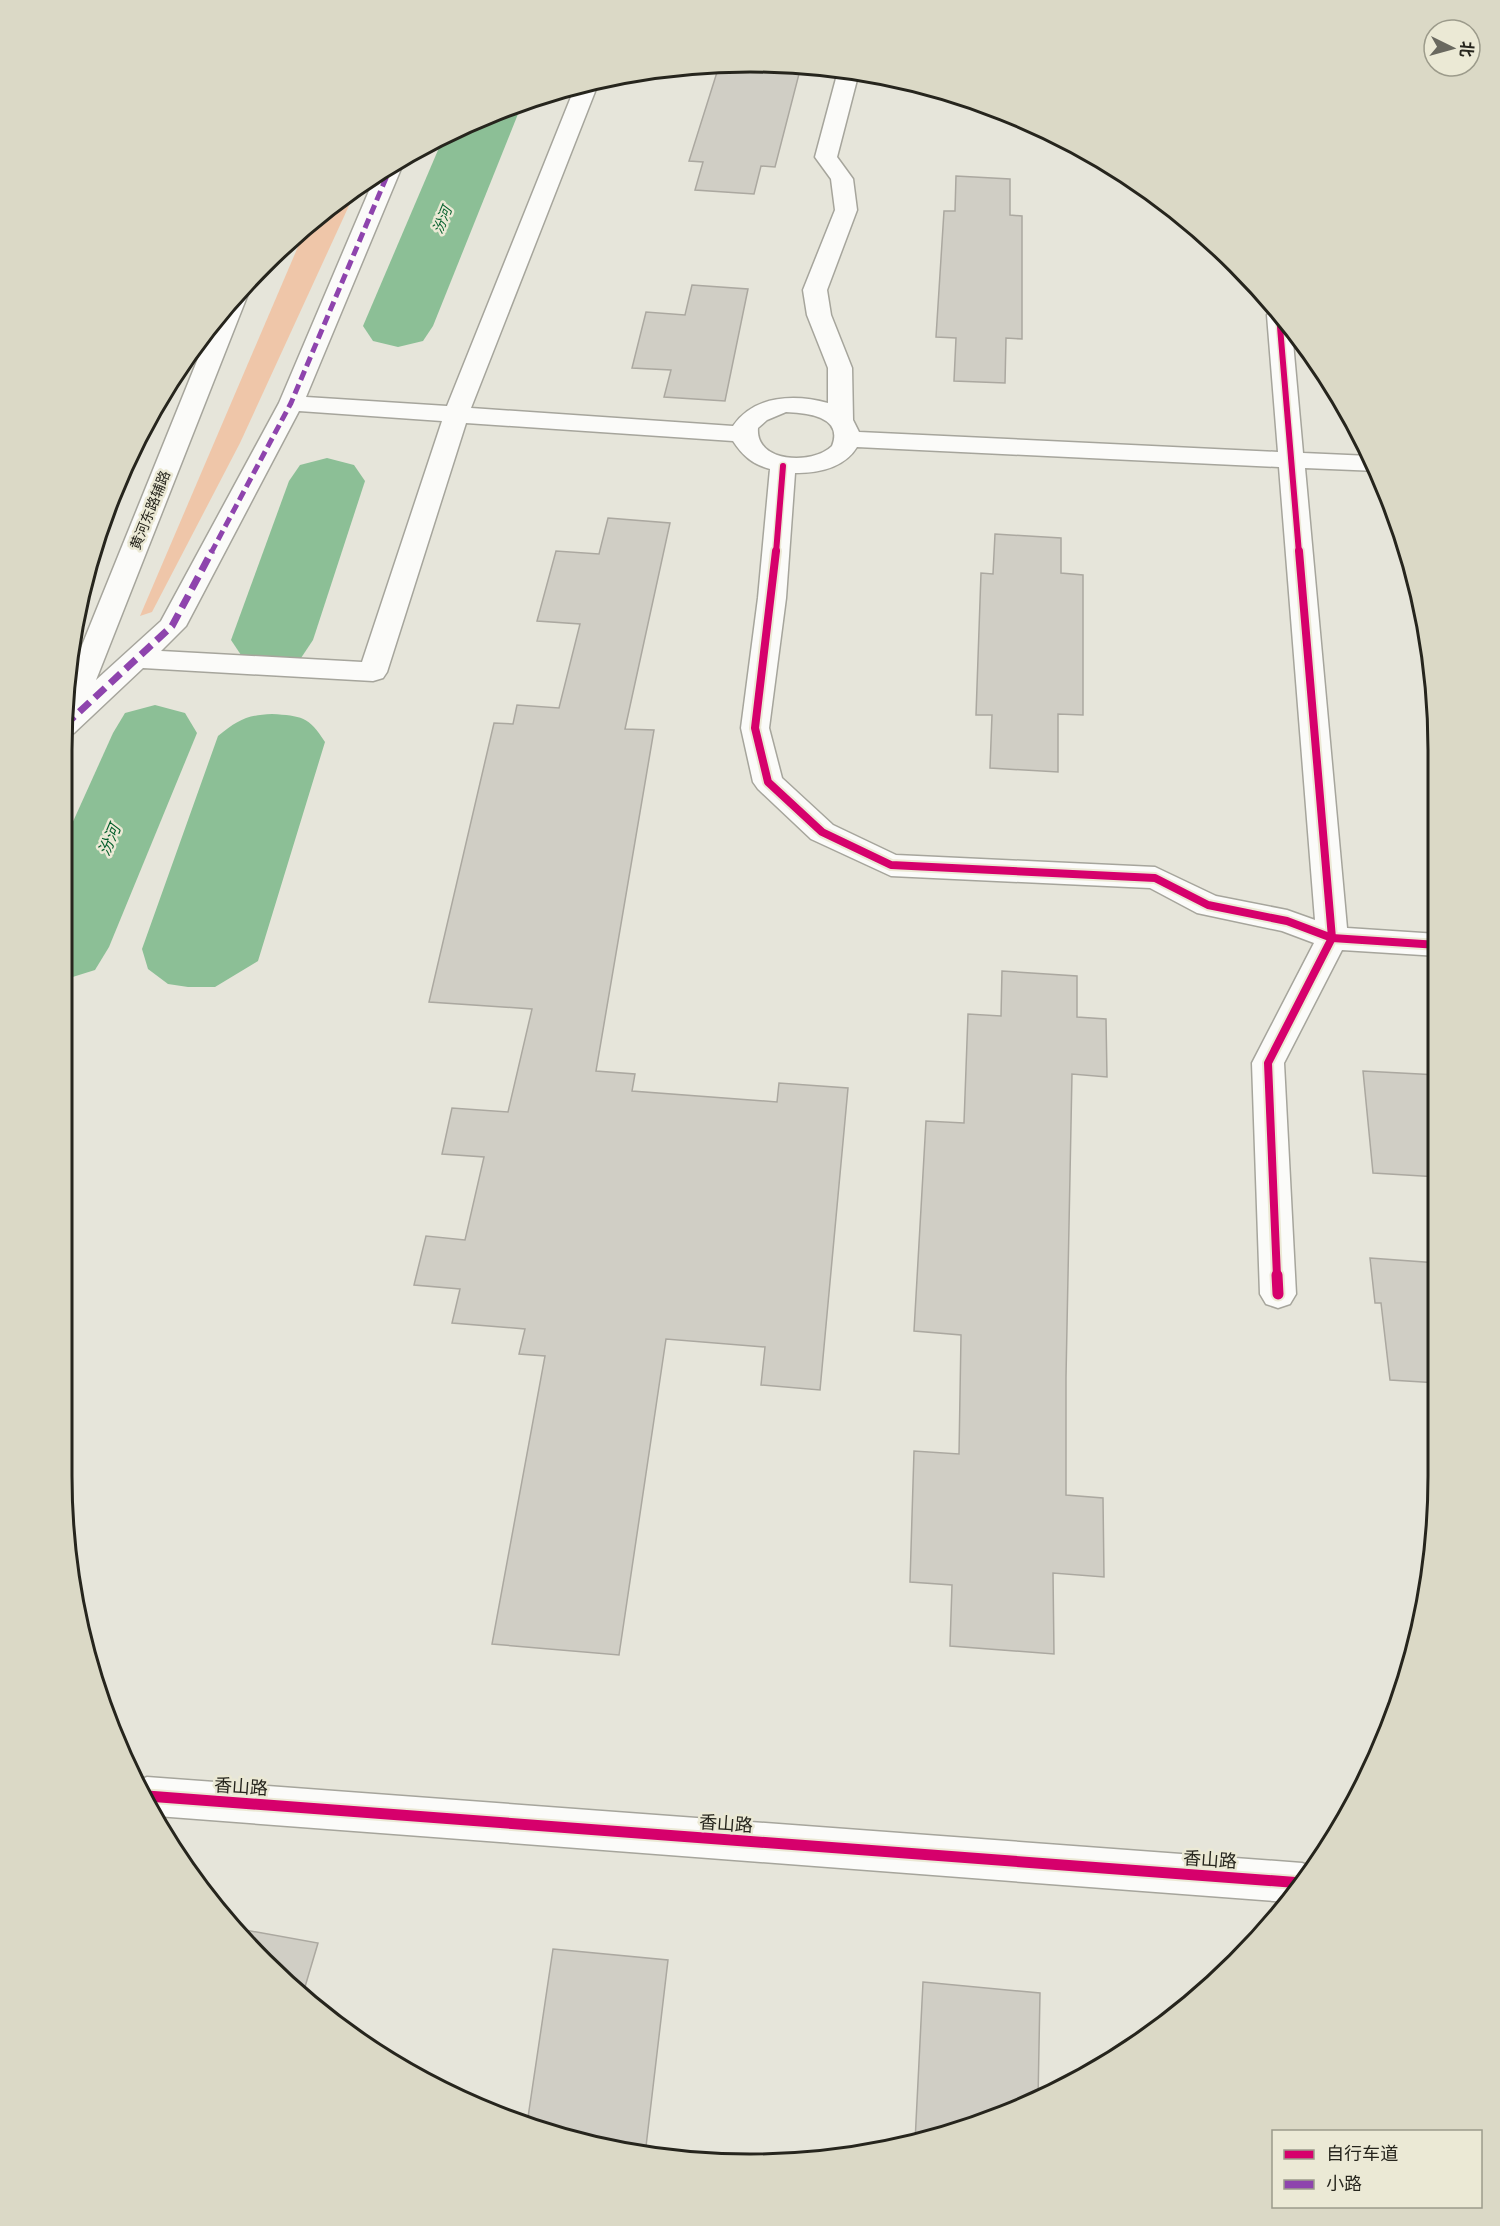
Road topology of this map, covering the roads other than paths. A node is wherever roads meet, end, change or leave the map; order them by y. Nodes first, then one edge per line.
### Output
1 (847, 79) edge
2 (583, 93) edge
3 (386, 178) edge
4 (225, 321) edge
5 (1280, 327) edge
6 (291, 403) junction
7 (456, 415) junction
8 (845, 430) junction
9 (743, 434) junction
10 (1292, 460) junction
11 (1364, 464) edge
12 (783, 466) junction
13 (137, 659) junction
14 (73, 702) edge
15 (73, 718) edge
16 (1332, 938) junction
17 (1428, 944) edge
18 (1278, 1294) dead end
19 (154, 1797) edge
20 (1292, 1883) edge

1 - 8 street
2 - 7 street
3 - 6 street
4 - 14 street, 黄河东路辅路
5 - 10 street
6 - 7 street
6 - 13 street
7 - 9 street
7 - 13 street
8 - 9 street
8 - 10 street
8 - 12 street
9 - 12 street
10 - 11 street
10 - 16 street
12 - 16 street
13 - 15 street
16 - 17 street
16 - 18 street
19 - 20 street, 香山路

